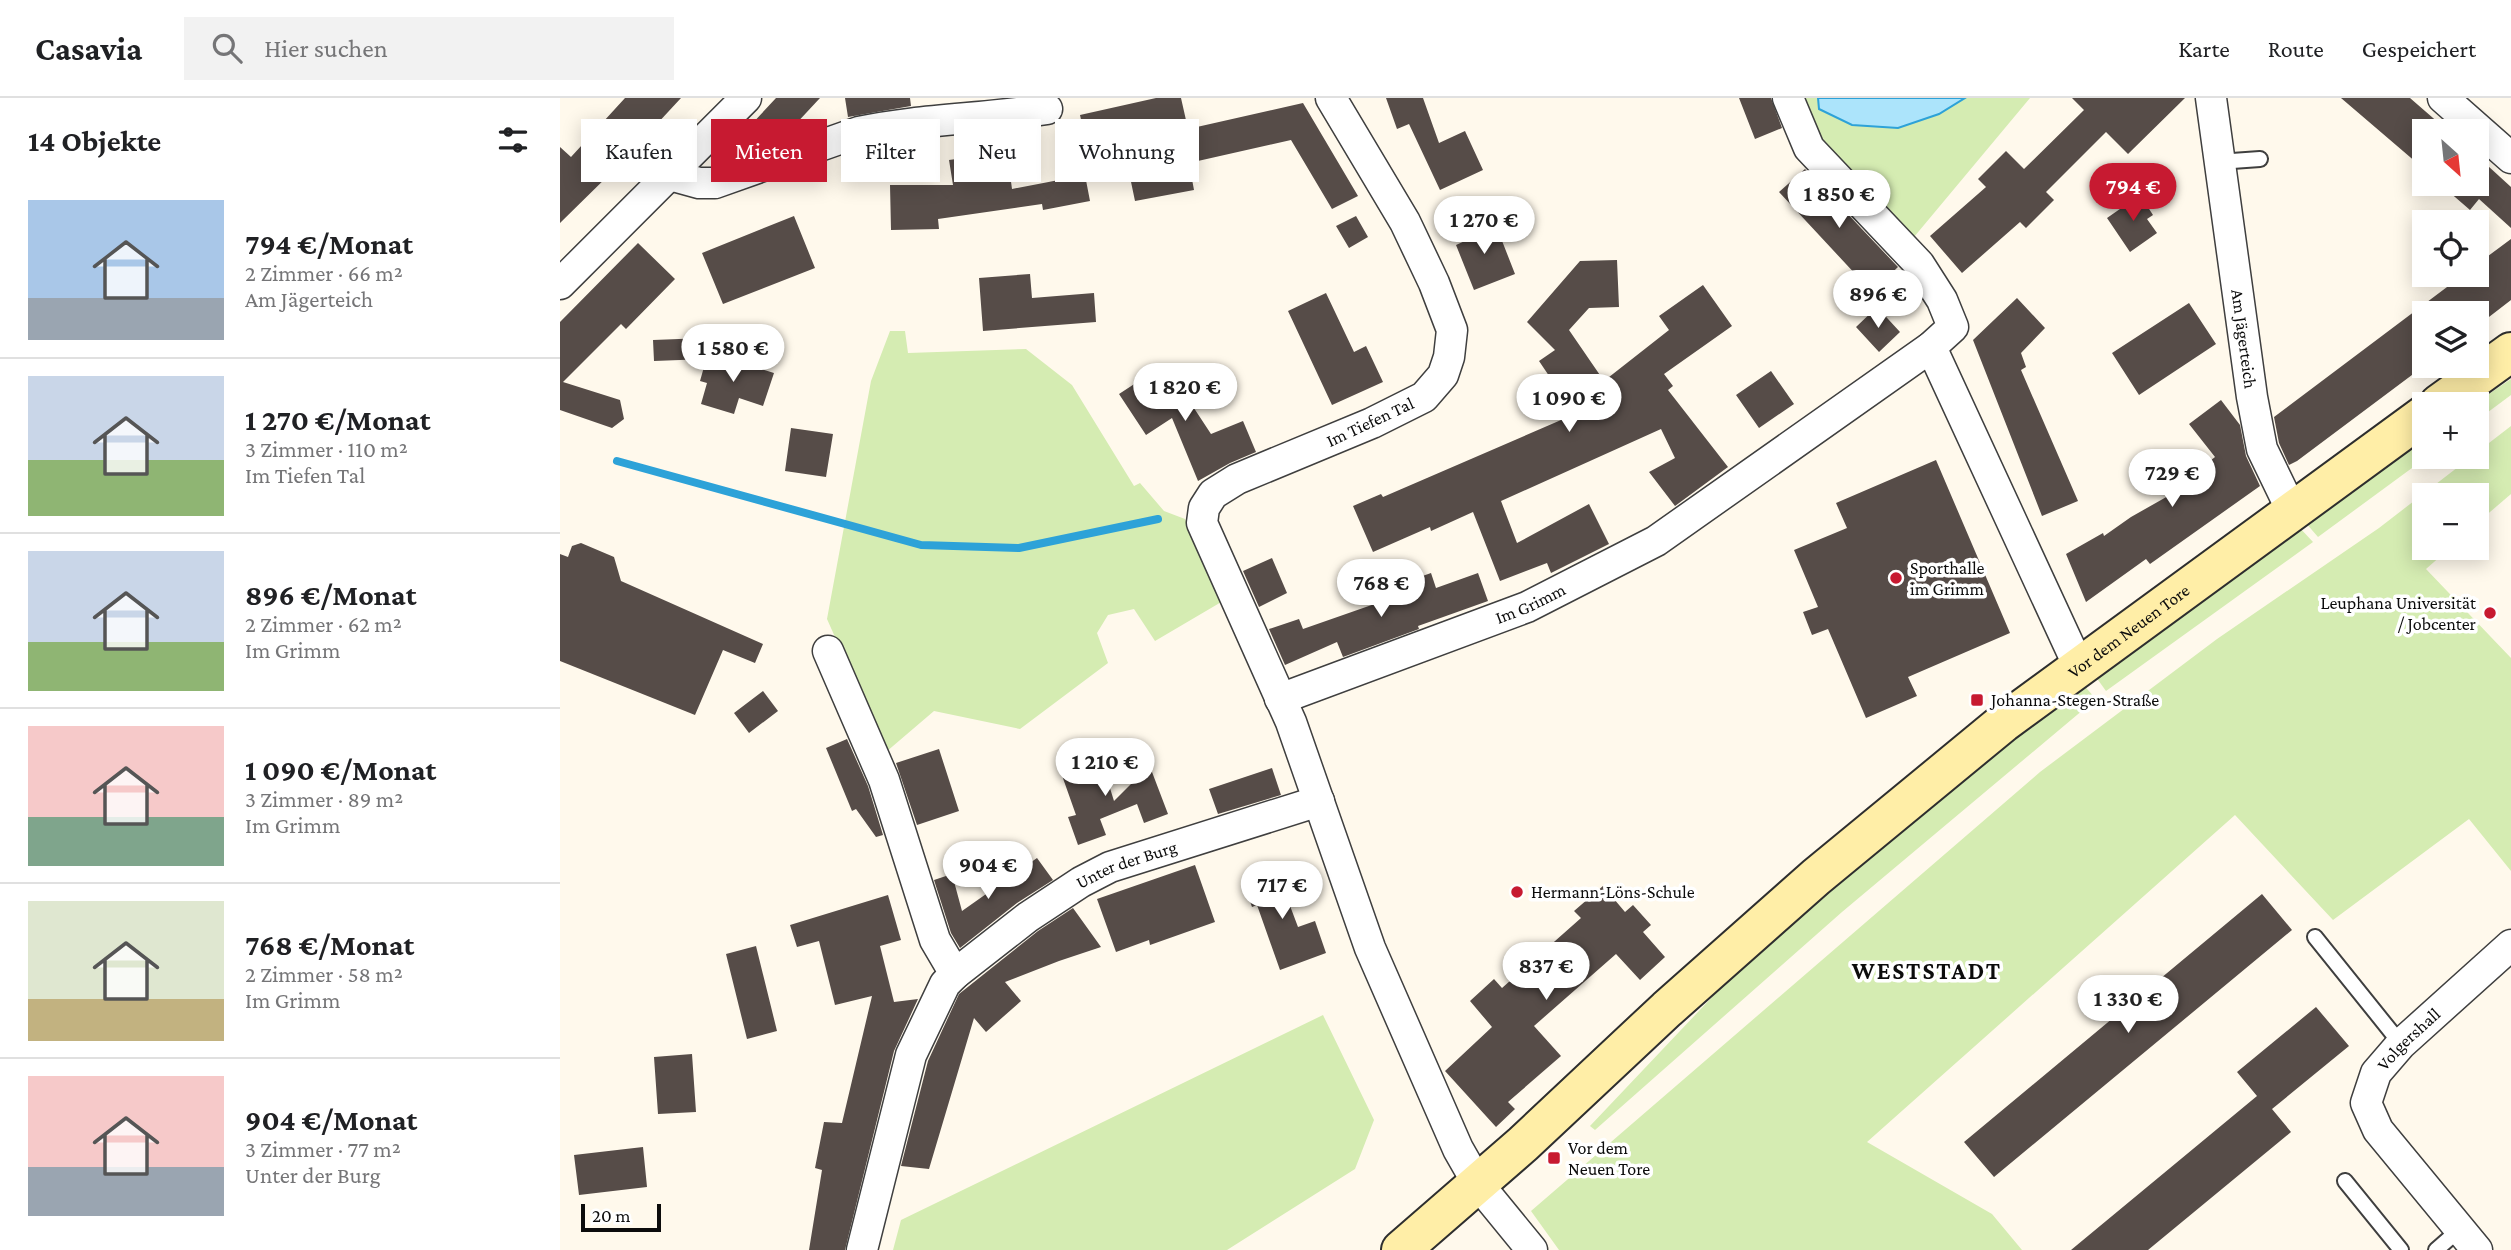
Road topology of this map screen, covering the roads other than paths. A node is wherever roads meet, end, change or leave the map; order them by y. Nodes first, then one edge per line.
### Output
1 (746, 98) edge
2 (1331, 98) edge
3 (1788, 98) edge
4 (2211, 98) edge
5 (2443, 98) edge
6 (1047, 109) dead end
7 (697, 148) edge
8 (2511, 158) edge
9 (2260, 159) dead end
10 (2218, 162) junction
11 (664, 182) edge
12 (695, 182) edge
13 (560, 284) edge
14 (1931, 347) junction
15 (2511, 352) edge
16 (2456, 392) edge
17 (2412, 424) edge
18 (2292, 511) junction
19 (828, 651) dead end
20 (2079, 667) junction
21 (1280, 699) junction
22 (1320, 801) junction
23 (2315, 937) dead end
24 (2511, 945) edge
25 (955, 974) junction
26 (2401, 1044) junction
27 (2345, 1181) dead end
28 (1478, 1184) junction
29 (2468, 1240) edge
30 (862, 1250) edge
31 (1401, 1250) edge
32 (1532, 1250) edge
33 (2401, 1250) edge
34 (2436, 1250) edge

1 - 7 street
2 - 21 street, Im Tiefen Tal
3 - 14 street, Im Grimm
4 - 10 street, Am Jägerteich
5 - 8 street
6 - 12 street
9 - 10 lane
10 - 18 street, Am Jägerteich
11 - 13 street
14 - 20 street
14 - 21 street, Im Grimm
15 - 16 main road
17 - 18 main road, Vor dem Neuen Tore
18 - 20 main road, Vor dem Neuen Tore
19 - 25 street
20 - 28 main road, Vor dem Neuen Tore
21 - 22 street
22 - 25 street, Unter der Burg
22 - 28 street
23 - 26 lane
24 - 26 street, Volgershall
25 - 30 street, Unter der Burg
26 - 29 street, Volgershall
27 - 33 lane
28 - 31 main road, Vor dem Neuen Tore
28 - 32 street
29 - 34 lane

